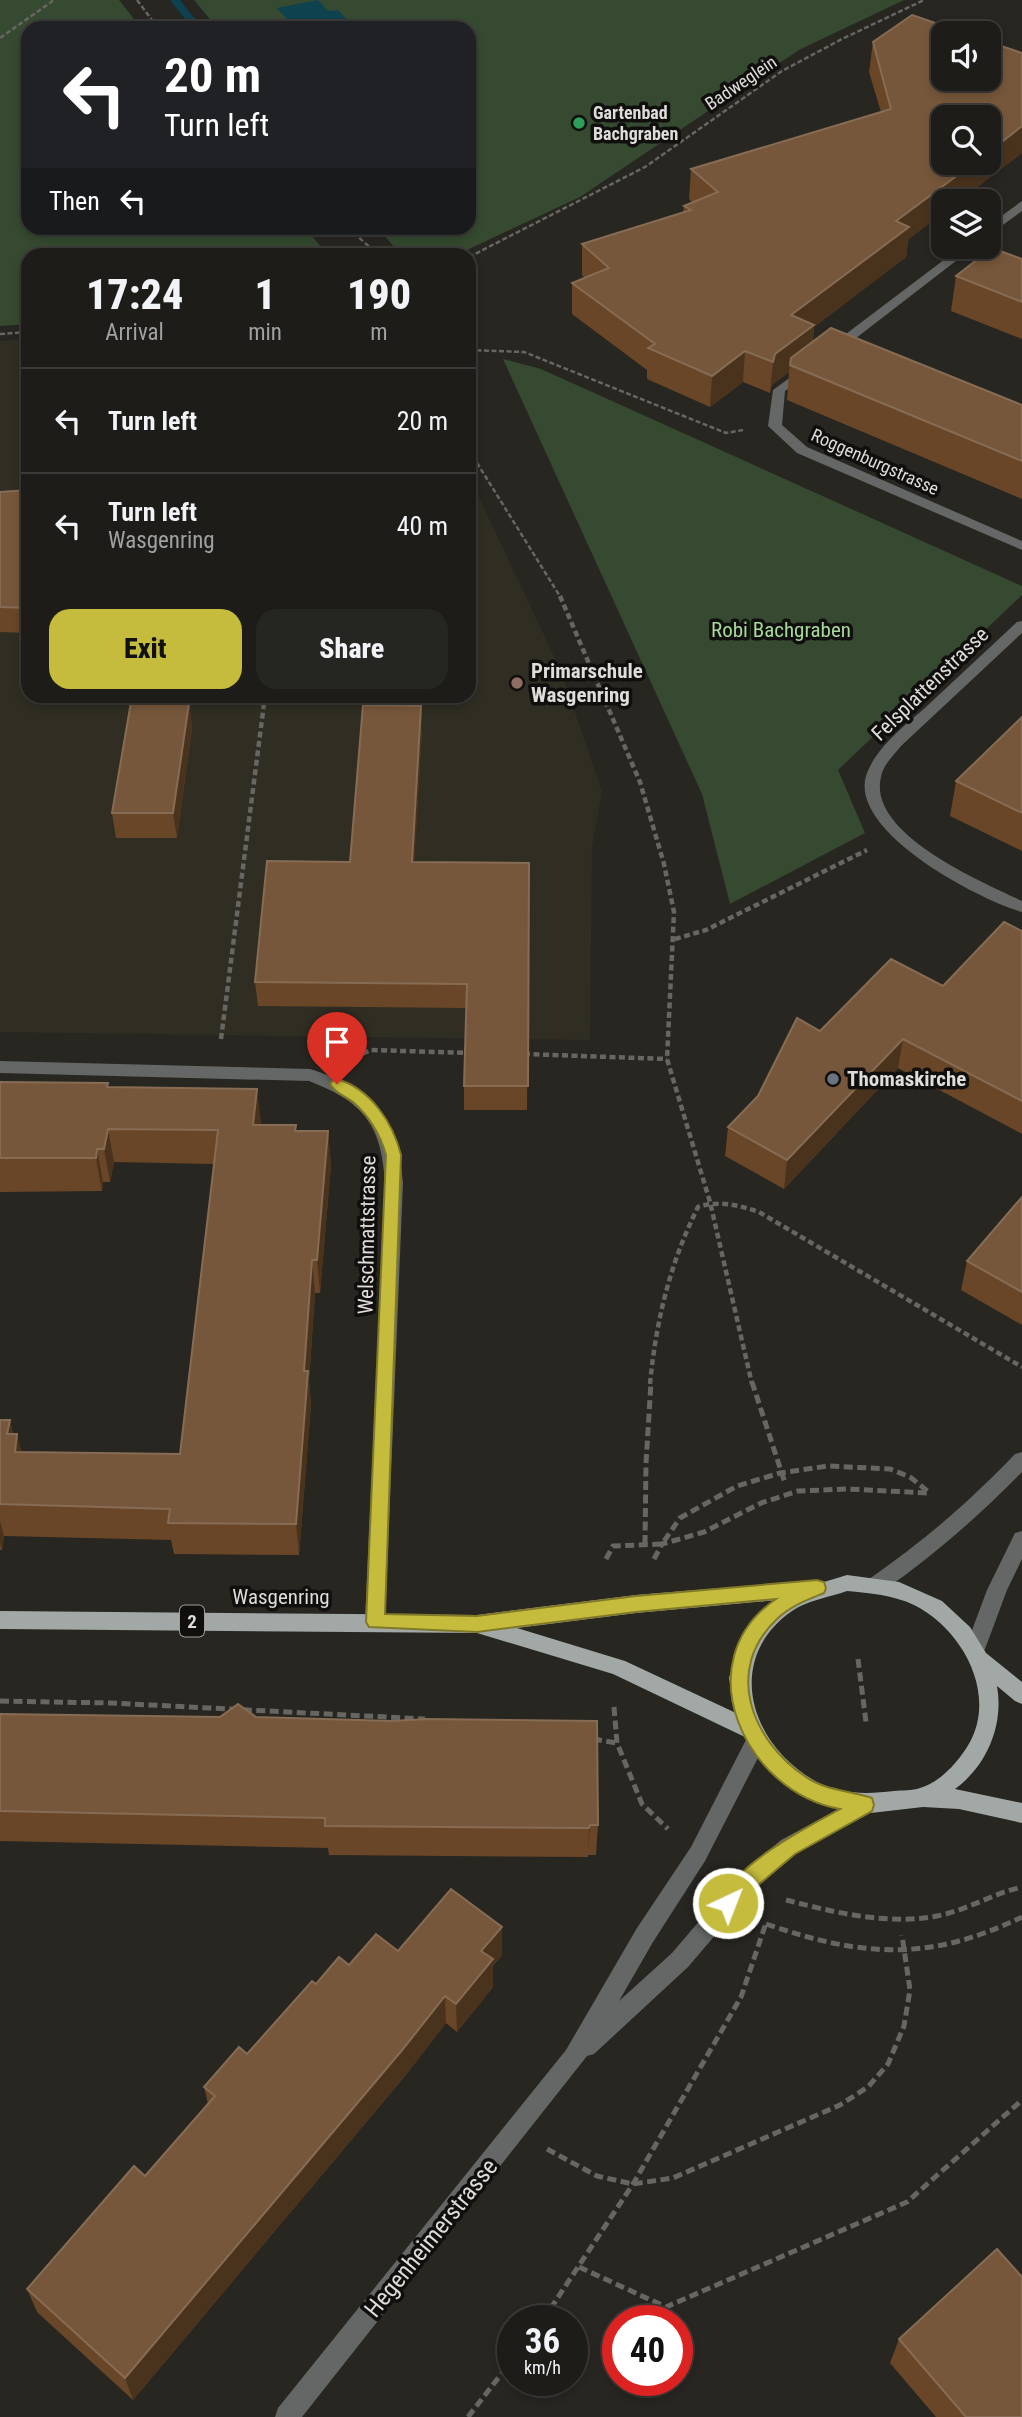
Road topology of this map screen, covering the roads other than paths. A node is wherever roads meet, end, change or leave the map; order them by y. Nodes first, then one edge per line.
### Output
1 (1022, 205) edge
2 (1001, 222) edge
3 (952, 259) edge
4 (1022, 546) edge
5 (1022, 625) edge
6 (1022, 907) edge
7 (0, 1067) edge
8 (1022, 1460) edge
9 (1022, 1539) edge
10 (876, 1585) junction
11 (817, 1588) junction
12 (0, 1620) edge
13 (375, 1622) junction
14 (477, 1624) junction
15 (978, 1654) junction
16 (1022, 1695) edge
17 (753, 1735) junction
18 (922, 1798) junction
19 (865, 1805) junction
20 (1022, 1813) edge
21 (574, 2058) junction
22 (288, 2417) edge

1 - 2 street
3 - 4 street, Roggenburgstrasse
5 - 6 street, Felsplattenstrasse
7 - 13 street, Welschmattstrasse
8 - 10 street
9 - 15 street
10 - 11 main road
10 - 15 main road
11 - 14 main road, Wasgenring / 2
11 - 17 main road
12 - 13 main road, Wasgenring / 2
13 - 14 main road, Wasgenring / 2
14 - 17 main road, Wasgenring / 2
15 - 16 main road
15 - 18 main road
17 - 19 main road
17 - 21 street, Hegenheimerstrasse
18 - 19 main road
18 - 20 main road
19 - 21 street, Hegenheimerstrasse
21 - 22 street, Hegenheimerstrasse

